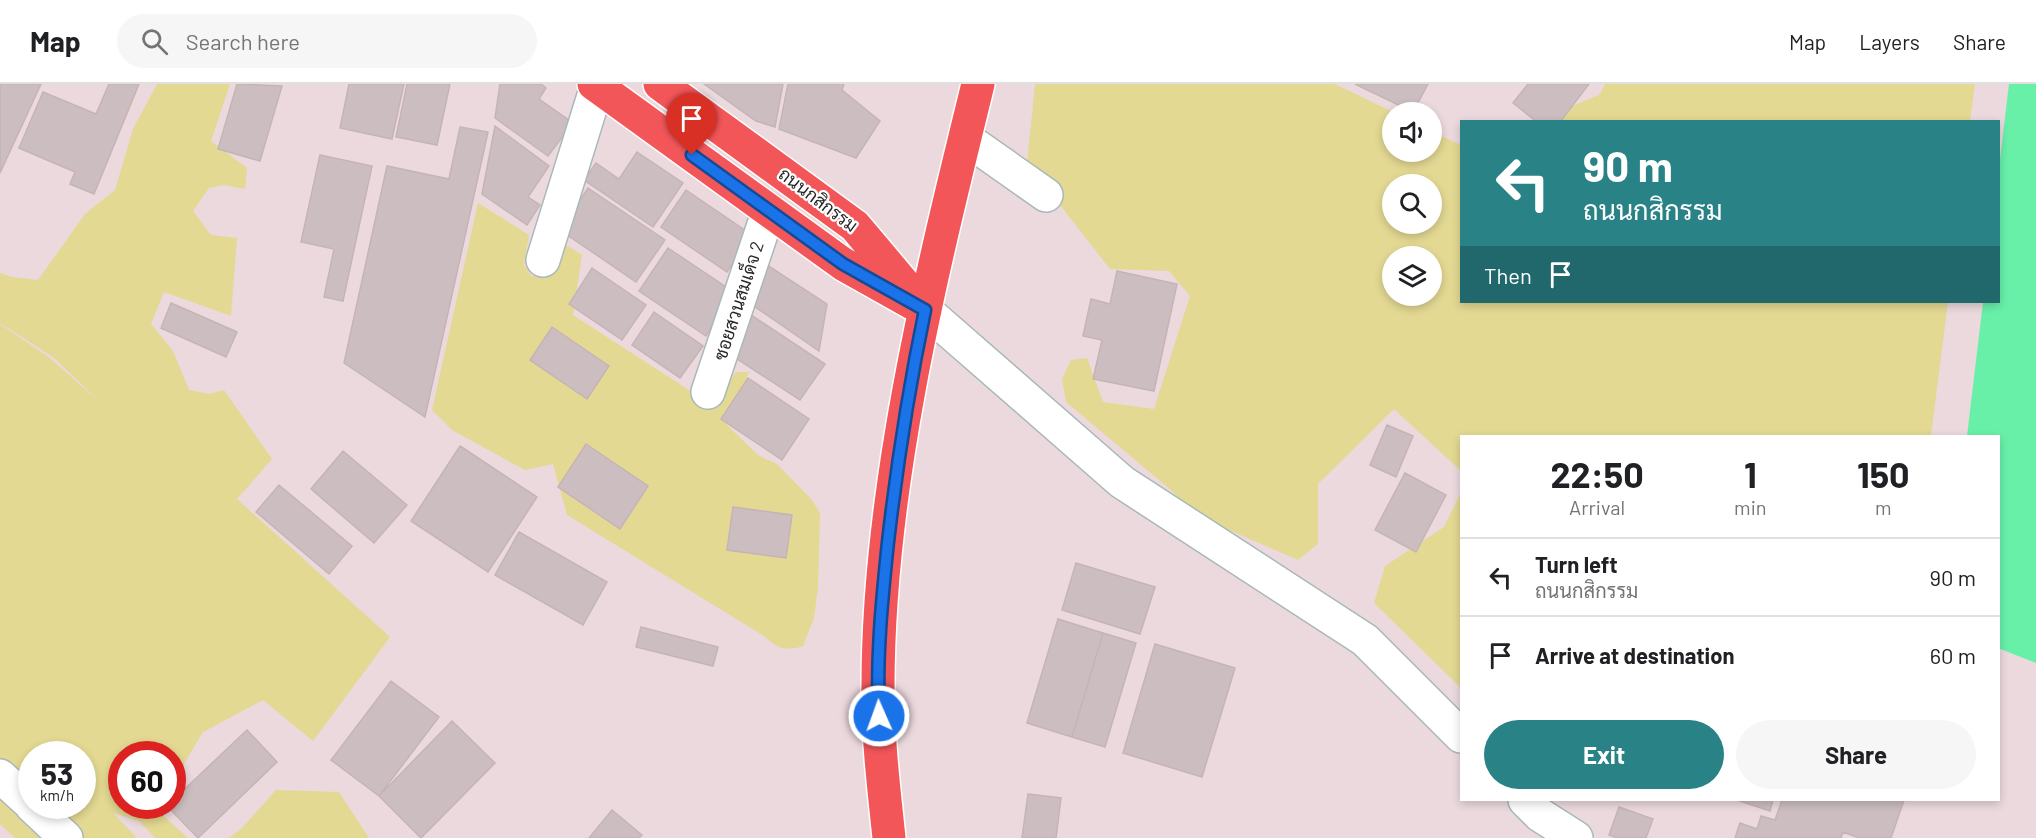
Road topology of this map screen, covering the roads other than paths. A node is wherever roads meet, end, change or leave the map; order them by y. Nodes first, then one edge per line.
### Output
1 (660, 84) edge
2 (978, 84) edge
3 (595, 85) edge
4 (964, 138) junction
5 (1046, 195) dead end
6 (769, 210) junction
7 (543, 260) dead end
8 (925, 310) junction
9 (708, 392) dead end
10 (1460, 735) edge
11 (0, 776) edge
12 (18, 792) edge
13 (1526, 801) edge
14 (46, 819) edge
15 (66, 838) edge
16 (889, 838) edge
17 (1576, 838) edge

1 - 8 main road, ถนนกสิกรรม
2 - 4 main road
3 - 6 main road, ถนนกสิกรรม
3 - 7 street
4 - 5 street
4 - 8 main road
6 - 8 main road, ถนนกสิกรรม
6 - 9 street, ซอยสวนสมเด็จ 2
8 - 10 street
8 - 16 main road
11 - 12 street
13 - 17 street
14 - 15 street

